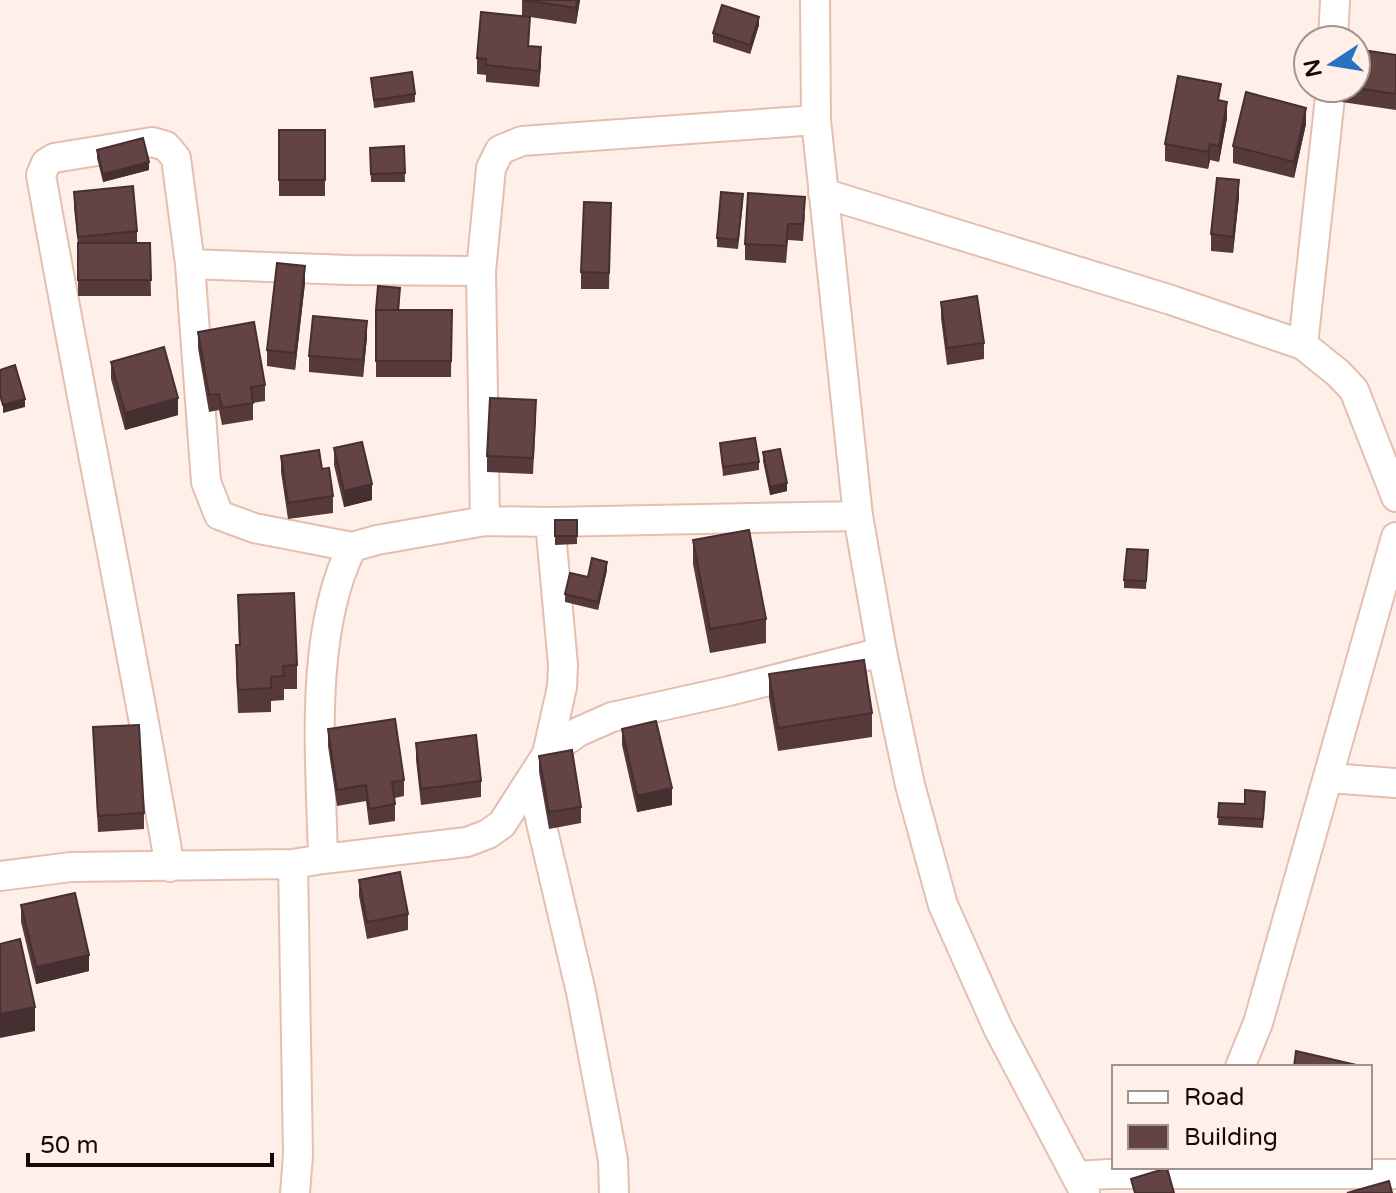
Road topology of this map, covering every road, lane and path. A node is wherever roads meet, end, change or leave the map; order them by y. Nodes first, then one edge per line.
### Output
1 (815, 0) edge
2 (1335, 0) edge
3 (1334, 24) edge
4 (1329, 104) edge
5 (816, 120) junction
6 (823, 193) junction
7 (190, 264) junction
8 (481, 271) junction
9 (1303, 345) junction
10 (1396, 497) edge
11 (858, 516) junction
12 (485, 521) junction
13 (550, 522) junction
14 (1396, 537) edge
15 (352, 547) junction
16 (882, 652) junction
17 (547, 754) junction
18 (1329, 778) junction
19 (531, 780) junction
20 (1396, 783) edge
21 (323, 859) junction
22 (293, 864) junction
23 (170, 867) junction
24 (0, 876) edge
25 (1241, 1065) edge
26 (1114, 1170) edge
27 (1396, 1174) edge
28 (1081, 1185) edge
29 (295, 1193) edge
30 (614, 1193) edge

1 - 5 street
2 - 3 street
4 - 9 street
5 - 6 street
5 - 8 street
6 - 9 street
6 - 11 street
7 - 8 street
7 - 15 street
7 - 23 street
8 - 12 street
9 - 10 street
11 - 13 street
11 - 16 street
12 - 13 street
12 - 15 street
13 - 17 street
14 - 18 street
15 - 21 street
16 - 17 street
16 - 28 street
17 - 19 street
18 - 20 street
18 - 25 street
19 - 21 street
19 - 30 street
21 - 22 street
22 - 23 street
22 - 29 street
23 - 24 street
26 - 27 street
26 - 28 street

